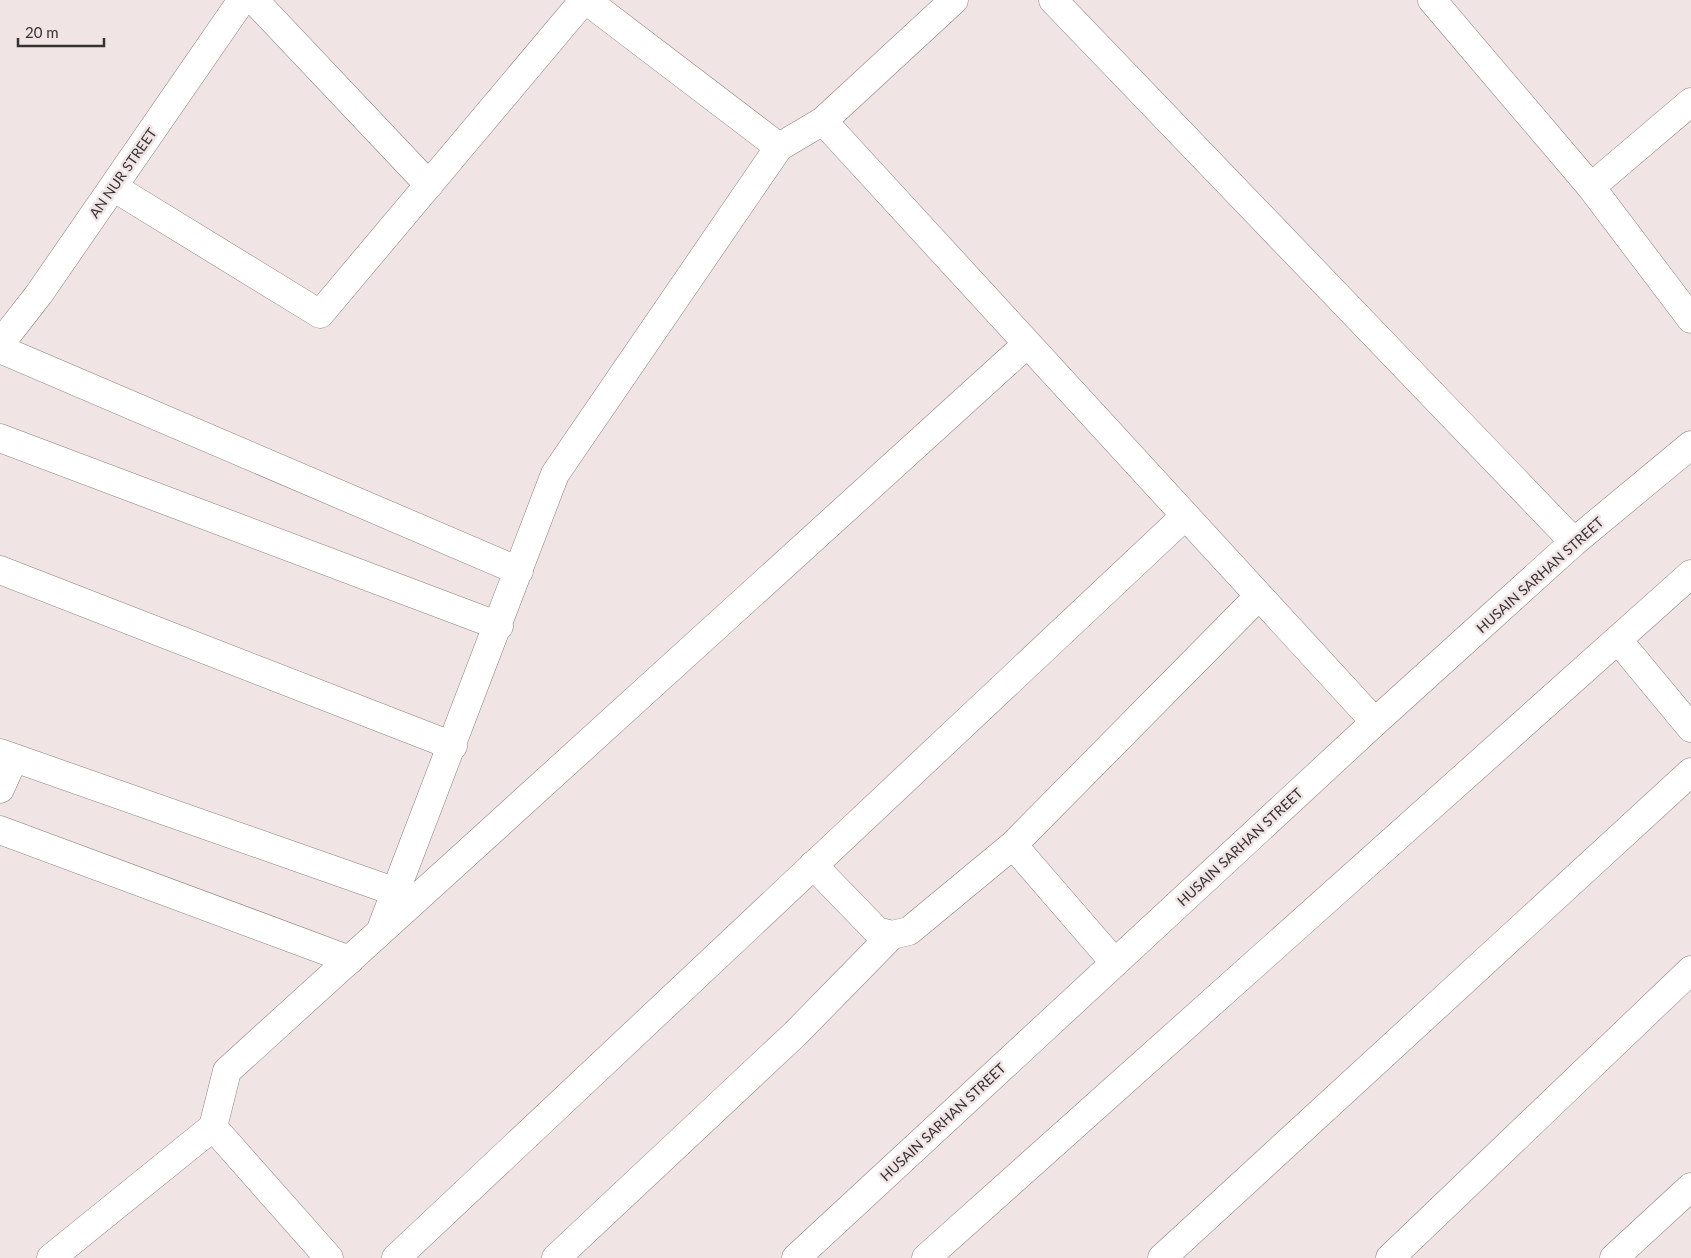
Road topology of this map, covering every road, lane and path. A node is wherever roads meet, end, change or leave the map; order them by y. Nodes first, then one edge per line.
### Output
1 (242, 0) edge
2 (254, 0) edge
3 (585, 0) edge
4 (954, 0) edge
5 (1053, 0) edge
6 (1432, 0) edge
7 (1691, 102) edge
8 (823, 121) junction
9 (779, 147) junction
10 (429, 185) junction
11 (113, 187) junction
12 (1591, 187) junction
13 (1691, 319) edge
14 (0, 344) edge
15 (1027, 344) junction
16 (0, 349) edge
17 (0, 438) edge
18 (1691, 444) edge
19 (1185, 516) junction
20 (1574, 542) junction
21 (0, 570) edge
22 (519, 571) junction
23 (1691, 574) edge
24 (1259, 596) junction
25 (499, 626) junction
26 (1618, 640) junction
27 (1375, 722) junction
28 (1691, 728) edge
29 (453, 746) junction
30 (7, 756) edge
31 (1691, 772) edge
32 (0, 789) edge
33 (0, 830) edge
34 (1013, 845) junction
35 (813, 865) junction
36 (396, 892) junction
37 (380, 932) junction
38 (892, 935) junction
39 (350, 960) junction
40 (1116, 963) junction
41 (1691, 970) edge
42 (213, 1127) junction
43 (1691, 1187) edge
44 (52, 1258) edge
45 (329, 1258) edge
46 (396, 1258) edge
47 (556, 1258) edge
48 (796, 1258) edge
49 (926, 1258) edge
50 (1162, 1258) edge
51 (1390, 1258) edge
52 (1614, 1258) edge

1 - 11 street, AN NUR STREET
2 - 10 street
3 - 9 street
3 - 10 street
4 - 8 street
5 - 20 street
6 - 12 street
7 - 12 street
8 - 9 street
8 - 15 street
9 - 22 street
10 - 11 street
11 - 14 street, AN NUR STREET
12 - 13 street
15 - 19 street
15 - 37 street
16 - 22 street
17 - 25 street
18 - 20 street, HUSAIN SARHAN STREET
19 - 24 street
19 - 35 street
20 - 27 street, HUSAIN SARHAN STREET
21 - 29 street
22 - 25 street
23 - 26 street
24 - 27 street
24 - 34 street
25 - 29 street
26 - 28 street
26 - 49 street
27 - 40 street, HUSAIN SARHAN STREET
29 - 36 street
30 - 32 street
30 - 36 street
31 - 50 street
33 - 39 street
34 - 38 street
34 - 40 street
35 - 38 street
35 - 46 street
36 - 37 street
37 - 39 street
38 - 47 street
39 - 42 street
40 - 48 street, HUSAIN SARHAN STREET
41 - 51 street
42 - 44 street
42 - 45 street
43 - 52 street

